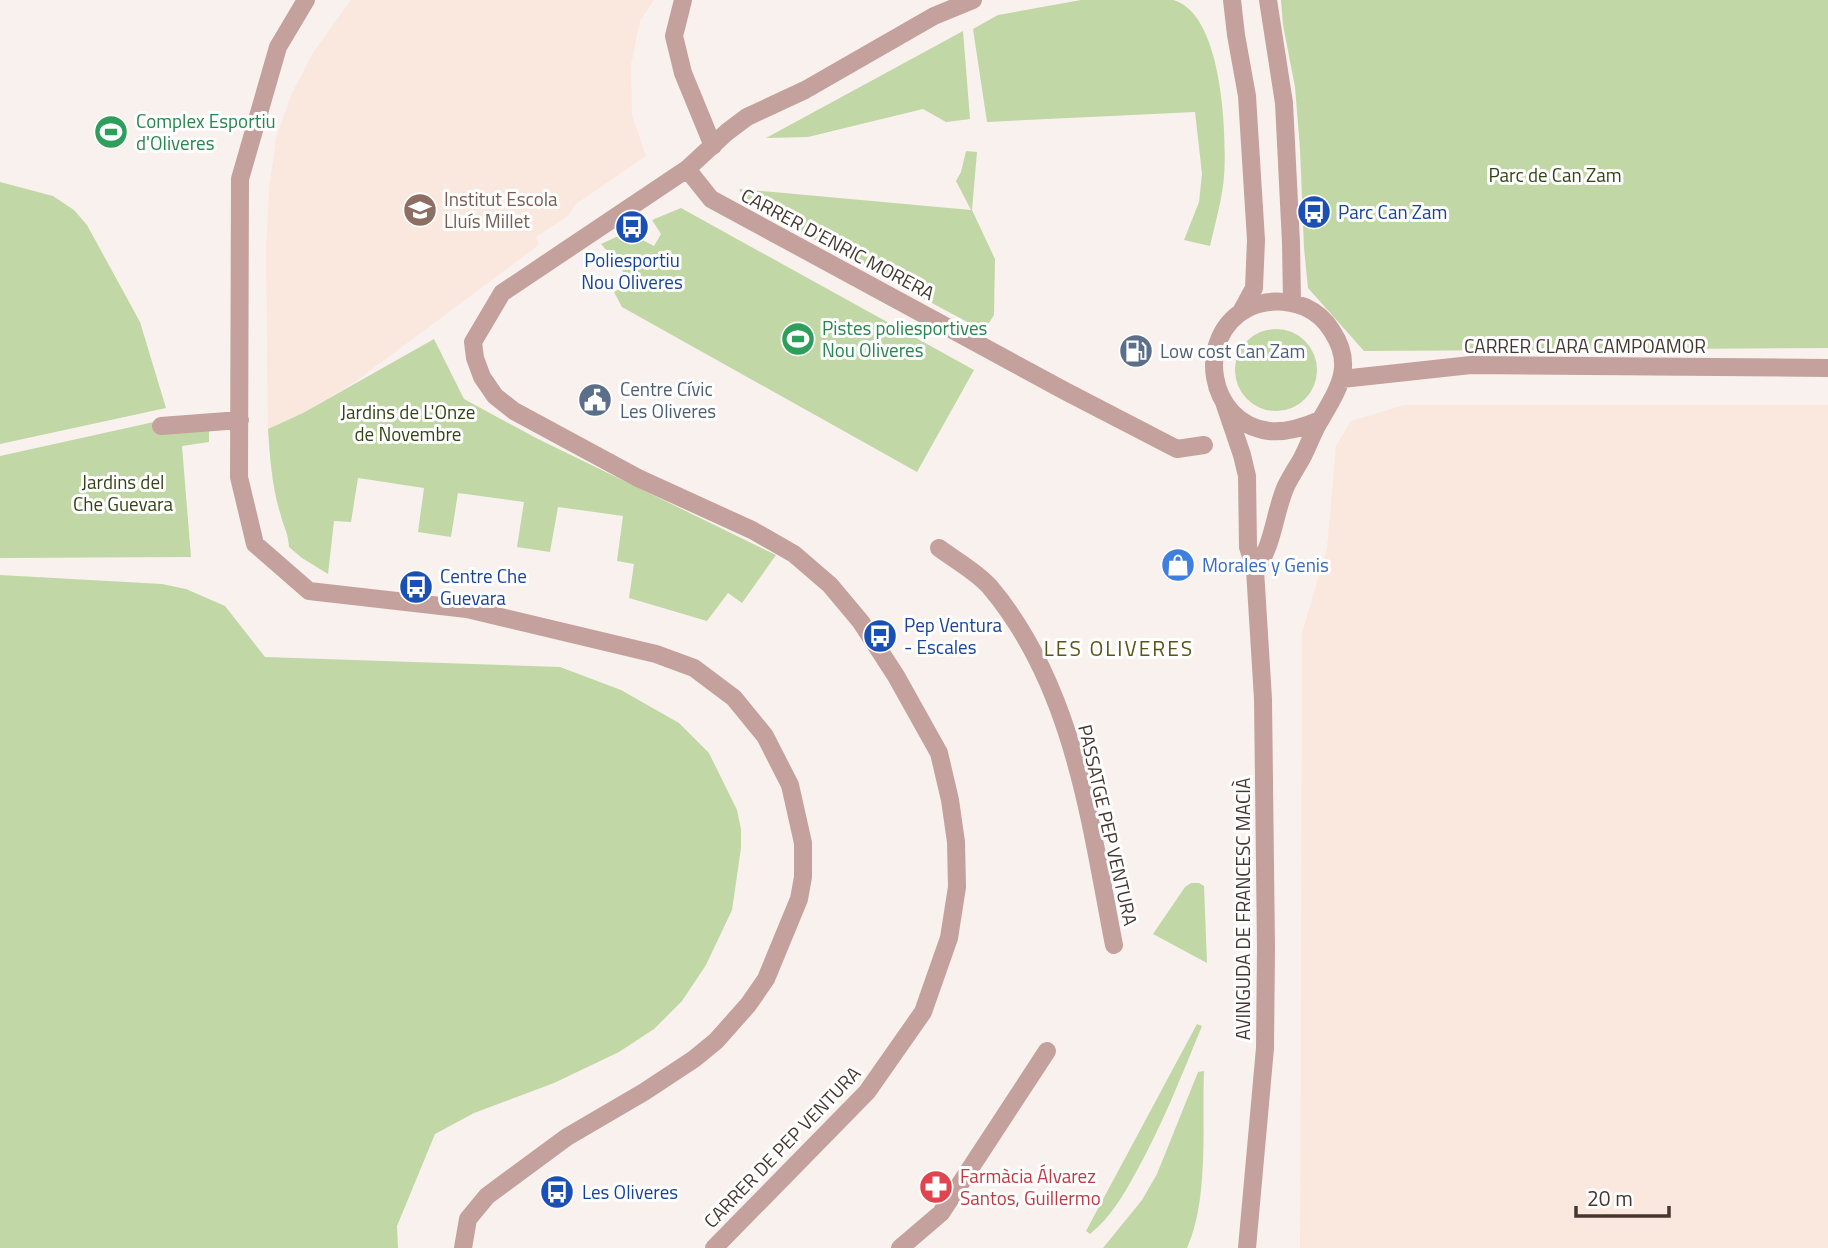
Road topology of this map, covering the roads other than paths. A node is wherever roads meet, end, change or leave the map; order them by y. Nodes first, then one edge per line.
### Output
1 (306, 0) edge
2 (683, 0) edge
3 (973, 0) edge
4 (1232, 0) edge
5 (1268, 0) edge
6 (713, 146) junction
7 (687, 169) junction
8 (1292, 302) junction
9 (1241, 312) junction
10 (1828, 368) edge
11 (1342, 379) junction
12 (1224, 402) junction
13 (1320, 420) junction
14 (240, 421) junction
15 (161, 426) dead end
16 (1204, 445) dead end
17 (939, 548) dead end
18 (1255, 569) junction
19 (1114, 945) dead end
20 (1047, 1051) dead end
21 (463, 1248) edge
22 (714, 1248) edge
23 (900, 1248) edge
24 (1247, 1248) edge

1 - 14 street
2 - 6 street
3 - 6 street, CARRER DE PEP VENTURA
4 - 9 street
5 - 8 street
6 - 7 street, CARRER DE PEP VENTURA
7 - 16 street, CARRER D'ENRIC MORERA
7 - 22 street, CARRER DE PEP VENTURA
8 - 9 street
8 - 11 street
9 - 12 street
10 - 11 street, CARRER CLARA CAMPOAMOR
11 - 13 street
12 - 13 street
12 - 18 street, AVINGUDA DE FRANCESC MACIÀ
13 - 18 street
14 - 15 street
14 - 21 street
17 - 19 street, PASSATGE PEP VENTURA
18 - 24 street, AVINGUDA DE FRANCESC MACIÀ
20 - 23 street

